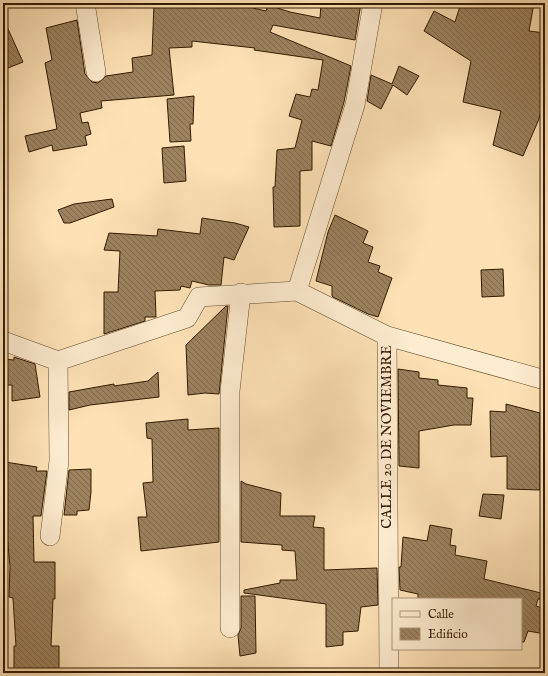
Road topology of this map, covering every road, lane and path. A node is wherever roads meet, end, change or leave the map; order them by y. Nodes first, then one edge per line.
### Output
1 (85, 3) edge
2 (373, 3) edge
3 (96, 72) dead end
4 (297, 291) junction
5 (241, 293) junction
6 (387, 336) junction
7 (3, 341) edge
8 (58, 361) junction
9 (545, 380) edge
10 (50, 536) dead end
11 (230, 628) dead end
12 (389, 673) edge

1 - 3 street
2 - 4 street
4 - 5 street
4 - 6 street, CALLE 20 DE NOVIEMBRE
5 - 8 street
5 - 11 street
6 - 9 street
6 - 12 street, CALLE 20 DE NOVIEMBRE
7 - 8 street
8 - 10 street

